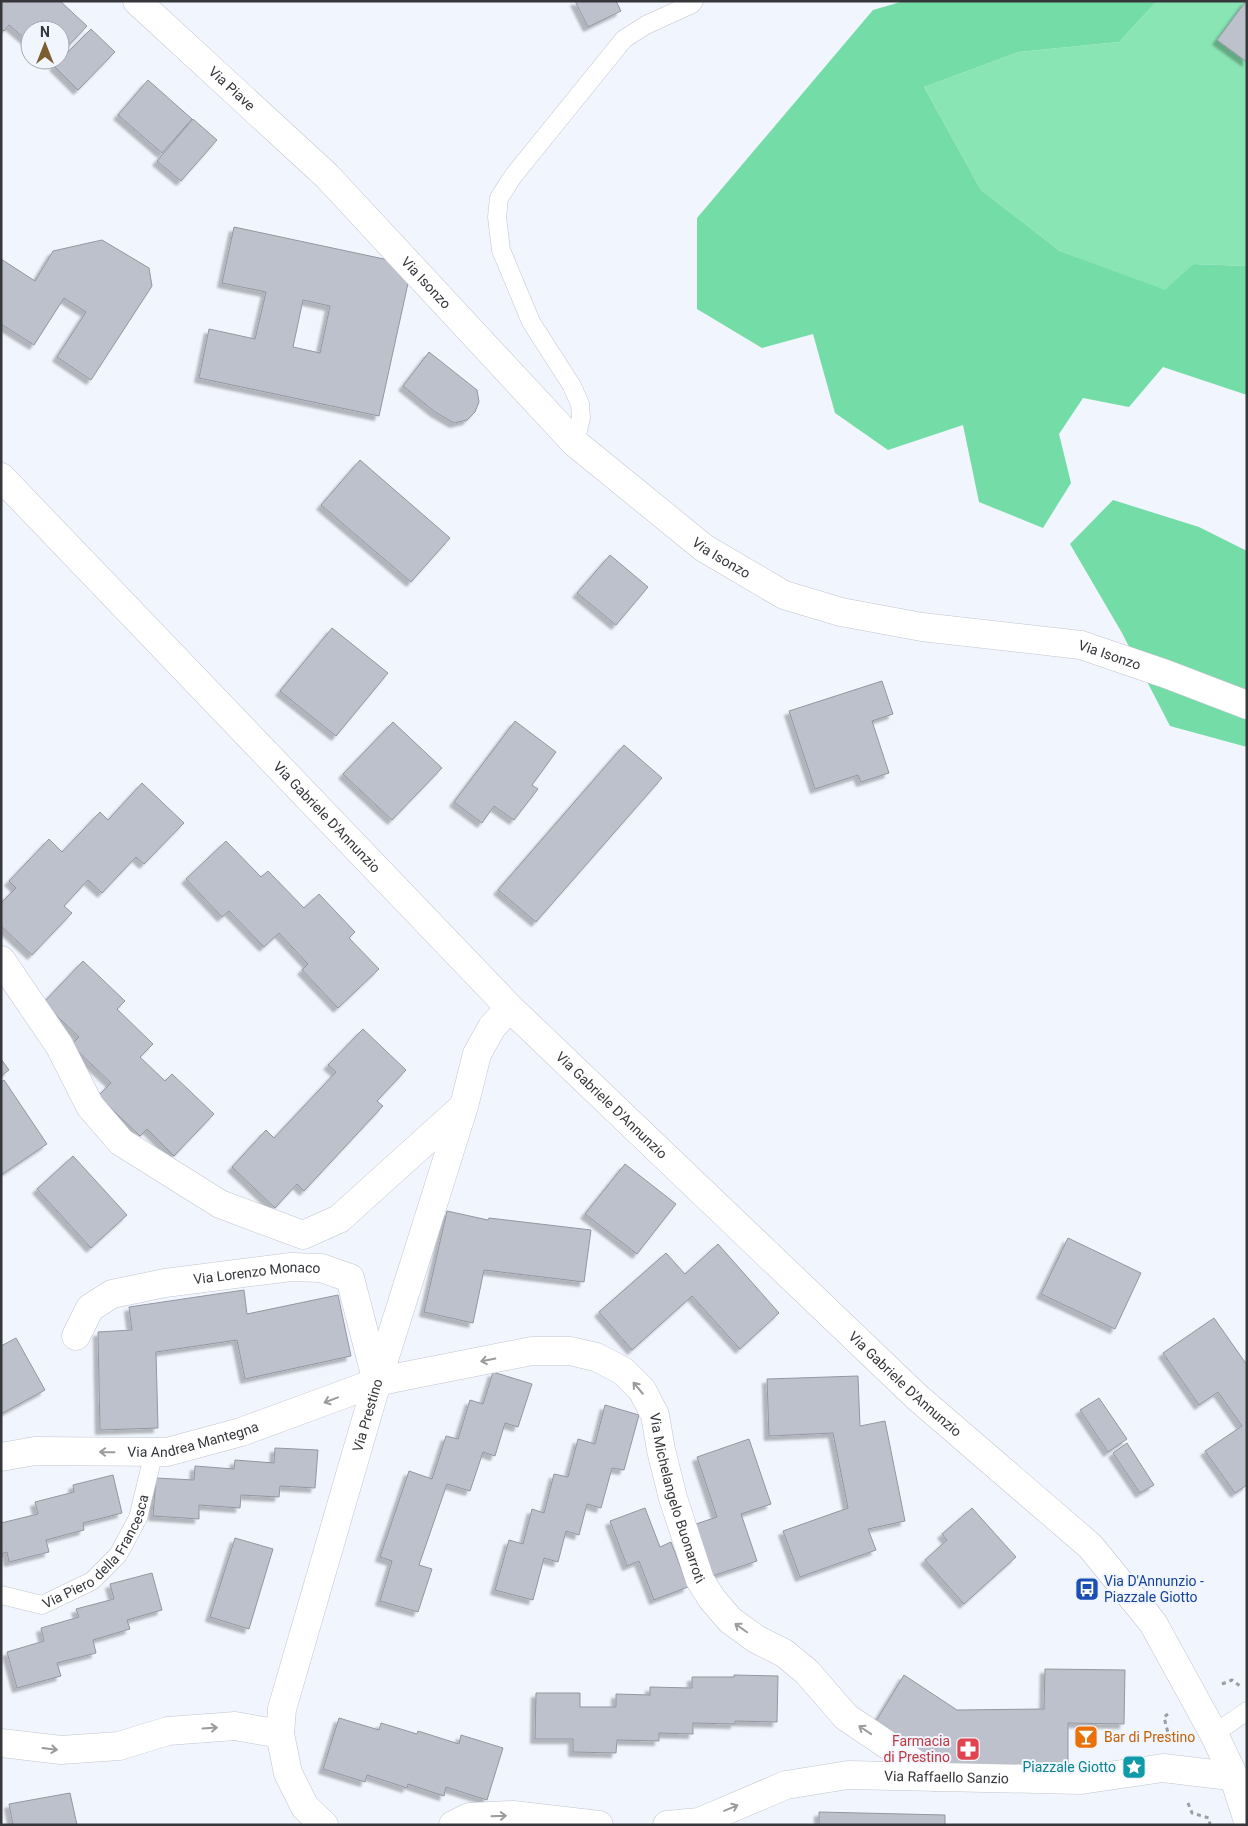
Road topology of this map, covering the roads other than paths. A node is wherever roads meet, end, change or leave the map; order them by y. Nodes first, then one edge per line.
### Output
1 (137, 1) edge
2 (694, 1) edge
3 (327, 176) joint
4 (575, 442) junction
5 (1, 477) edge
6 (1247, 704) edge
7 (1, 960) edge
8 (510, 1008) junction
9 (464, 1106) junction
10 (76, 1336) dead end
11 (377, 1382) junction
12 (154, 1452) junction
13 (1, 1457) edge
14 (1, 1595) edge
15 (1247, 1711) edge
16 (280, 1734) junction
17 (1214, 1734) junction
18 (1, 1742) edge
19 (1227, 1774) junction
20 (935, 1777) junction
21 (1247, 1818) edge
22 (324, 1825) edge
23 (452, 1825) edge
24 (599, 1825) edge
25 (667, 1825) edge
26 (1231, 1825) edge

1 - 3 street, Via Piave
2 - 4 lane
3 - 4 street, Via Isonzo
4 - 6 street, Via Isonzo
5 - 8 street, Via Gabriele D'Annunzio
7 - 9 street
8 - 9 street, Via Prestino
8 - 17 street, Via Gabriele D'Annunzio
9 - 11 street, Via Prestino
10 - 11 street, Via Lorenzo Monaco
11 -> 12 street, Via Andrea Mantegna
11 - 16 street, Via Prestino
20 -> 11 street, Via Michelangelo Buonarroti
12 -> 13 street, Via Andrea Mantegna
12 - 14 lane, Via Piero della Francesca
15 - 17 lane
18 -> 16 street
16 - 22 street, Via Prestino
17 - 19 street, Via Gabriele D'Annunzio
19 - 20 street, Via Raffaello Sanzio
19 - 21 street, Via Gabriele D'Annunzio
19 - 26 street, Via Gabriele D'Annunzio
25 -> 20 street, Via Raffaello Sanzio
23 -> 24 street

